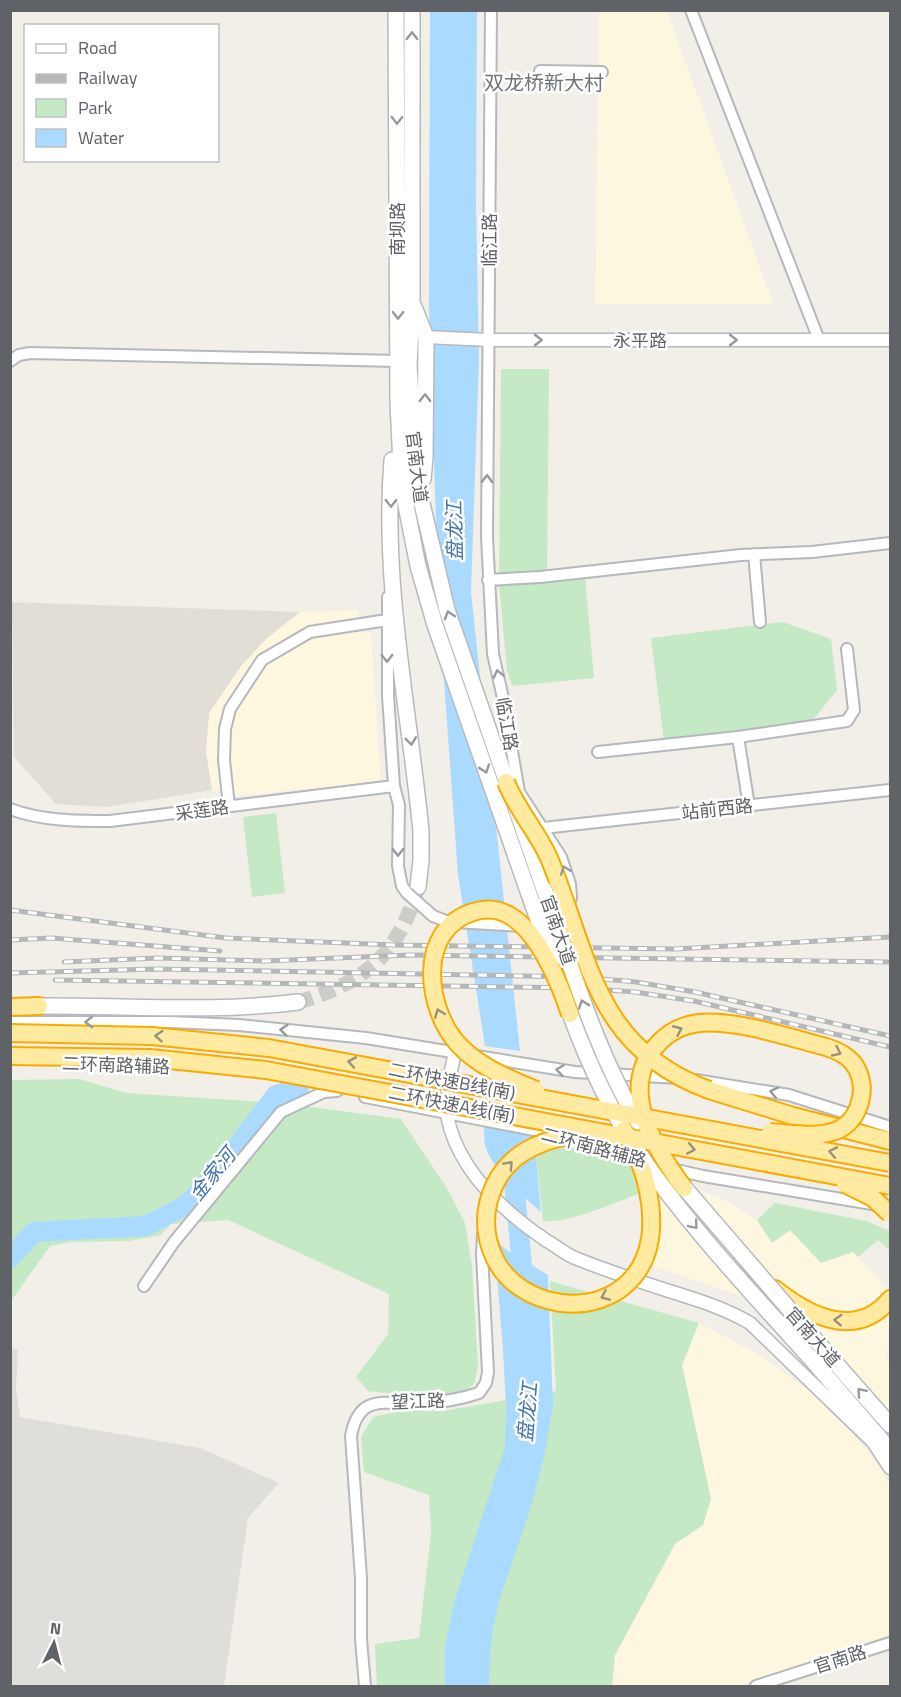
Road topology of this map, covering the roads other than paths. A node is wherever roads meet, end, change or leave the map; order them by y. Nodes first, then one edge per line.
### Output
1 (396, 10) edge
2 (412, 10) edge
3 (491, 10) edge
4 (691, 10) edge
5 (540, 72) dead end
6 (603, 72) dead end
7 (412, 304) junction
8 (428, 337) junction
9 (484, 340) junction
10 (819, 340) junction
11 (891, 340) edge
12 (403, 355) junction
13 (10, 361) edge
14 (399, 447) joint
15 (420, 498) junction
16 (891, 543) edge
17 (754, 554) junction
18 (392, 558) junction
19 (488, 580) junction
20 (387, 620) junction
21 (760, 622) dead end
22 (847, 649) dead end
23 (738, 737) junction
24 (598, 752) dead end
25 (506, 782) junction
26 (394, 786) junction
27 (891, 790) edge
28 (229, 806) junction
29 (749, 806) junction
30 (10, 809) edge
31 (543, 828) junction
32 (412, 890) junction
33 (297, 1002) tunnel mouth
34 (39, 1006) joint
35 (10, 1007) edge
36 (570, 1014) junction
37 (10, 1022) edge
38 (10, 1033) edge
39 (455, 1052) junction
40 (10, 1056) edge
41 (10, 1063) edge
42 (337, 1091) junction
43 (447, 1113) junction
44 (613, 1114) junction
45 (673, 1122) junction
46 (891, 1127) edge
47 (638, 1139) junction
48 (891, 1141) edge
49 (891, 1163) edge
50 (775, 1164) junction
51 (891, 1186) edge
52 (684, 1188) junction
53 (490, 1194) junction
54 (891, 1207) edge
55 (891, 1214) edge
56 (740, 1254) junction
57 (144, 1286) dead end
58 (891, 1299) edge
59 (891, 1425) edge
60 (891, 1450) edge
61 (891, 1468) edge
62 (891, 1643) edge
63 (366, 1686) edge
64 (756, 1686) edge

1 -> 12 main road, 南坝路
7 -> 2 main road, 南坝路
3 - 9 street, 临江路
4 - 10 street
5 - 6 street
7 - 8 main road
7 - 12 main road, 南坝路
8 - 9 street, 永平路
15 -> 8 main road
9 -> 10 street, 永平路
19 -> 9 street, 临江路
10 - 11 street, 永平路
12 - 13 street
12 - 14 main road, 南坝路
12 - 15 main road, 官南大道
12 -> 18 main road
14 -> 36 main road, 官南大道, bridge
25 -> 15 main road, 官南大道
16 - 17 street
17 - 19 street
17 - 21 street
18 - 20 street
18 -> 32 main road
31 -> 19 street, 临江路
20 -> 26 street
20 - 28 street
22 - 23 street
23 - 24 street
23 - 29 street
25 - 48 highway, bridge
52 -> 25 main road, 官南大道, bridge
26 - 28 street, 采莲路
26 -> 32 street
27 - 29 street, 站前西路
28 - 30 street, 采莲路
29 - 31 street, 站前西路
32 -> 31 street, 临江路, bridge
33 - 34 main road
34 - 35 highway
36 - 44 main road, 官南大道, bridge
44 -> 36 highway, bridge
39 -> 37 street
44 -> 38 highway, 二环快速B线(南), bridge
39 - 43 street
46 -> 39 street
40 - 47 highway, 二环快速A线(南), bridge
41 - 42 street, 二环南路辅路
42 - 43 street, 二环南路辅路
42 - 57 street
43 - 53 street
43 - 54 street, 二环南路辅路
44 - 45 highway, 二环快速B线(南), bridge
44 -> 47 highway, bridge
44 -> 60 main road, 官南大道, bridge
49 -> 45 highway, 二环快速B线(南), bridge
52 -> 45 highway, bridge
47 -> 50 highway, 二环快速A线(南), bridge
50 - 51 highway, 二环快速A线(南), bridge
50 - 55 highway, bridge
52 - 56 main road, 官南大道, bridge
53 - 61 street
53 - 63 street, 望江路
58 -> 56 highway, bridge
59 -> 56 main road, 官南大道, bridge
62 - 64 street, 官南路

